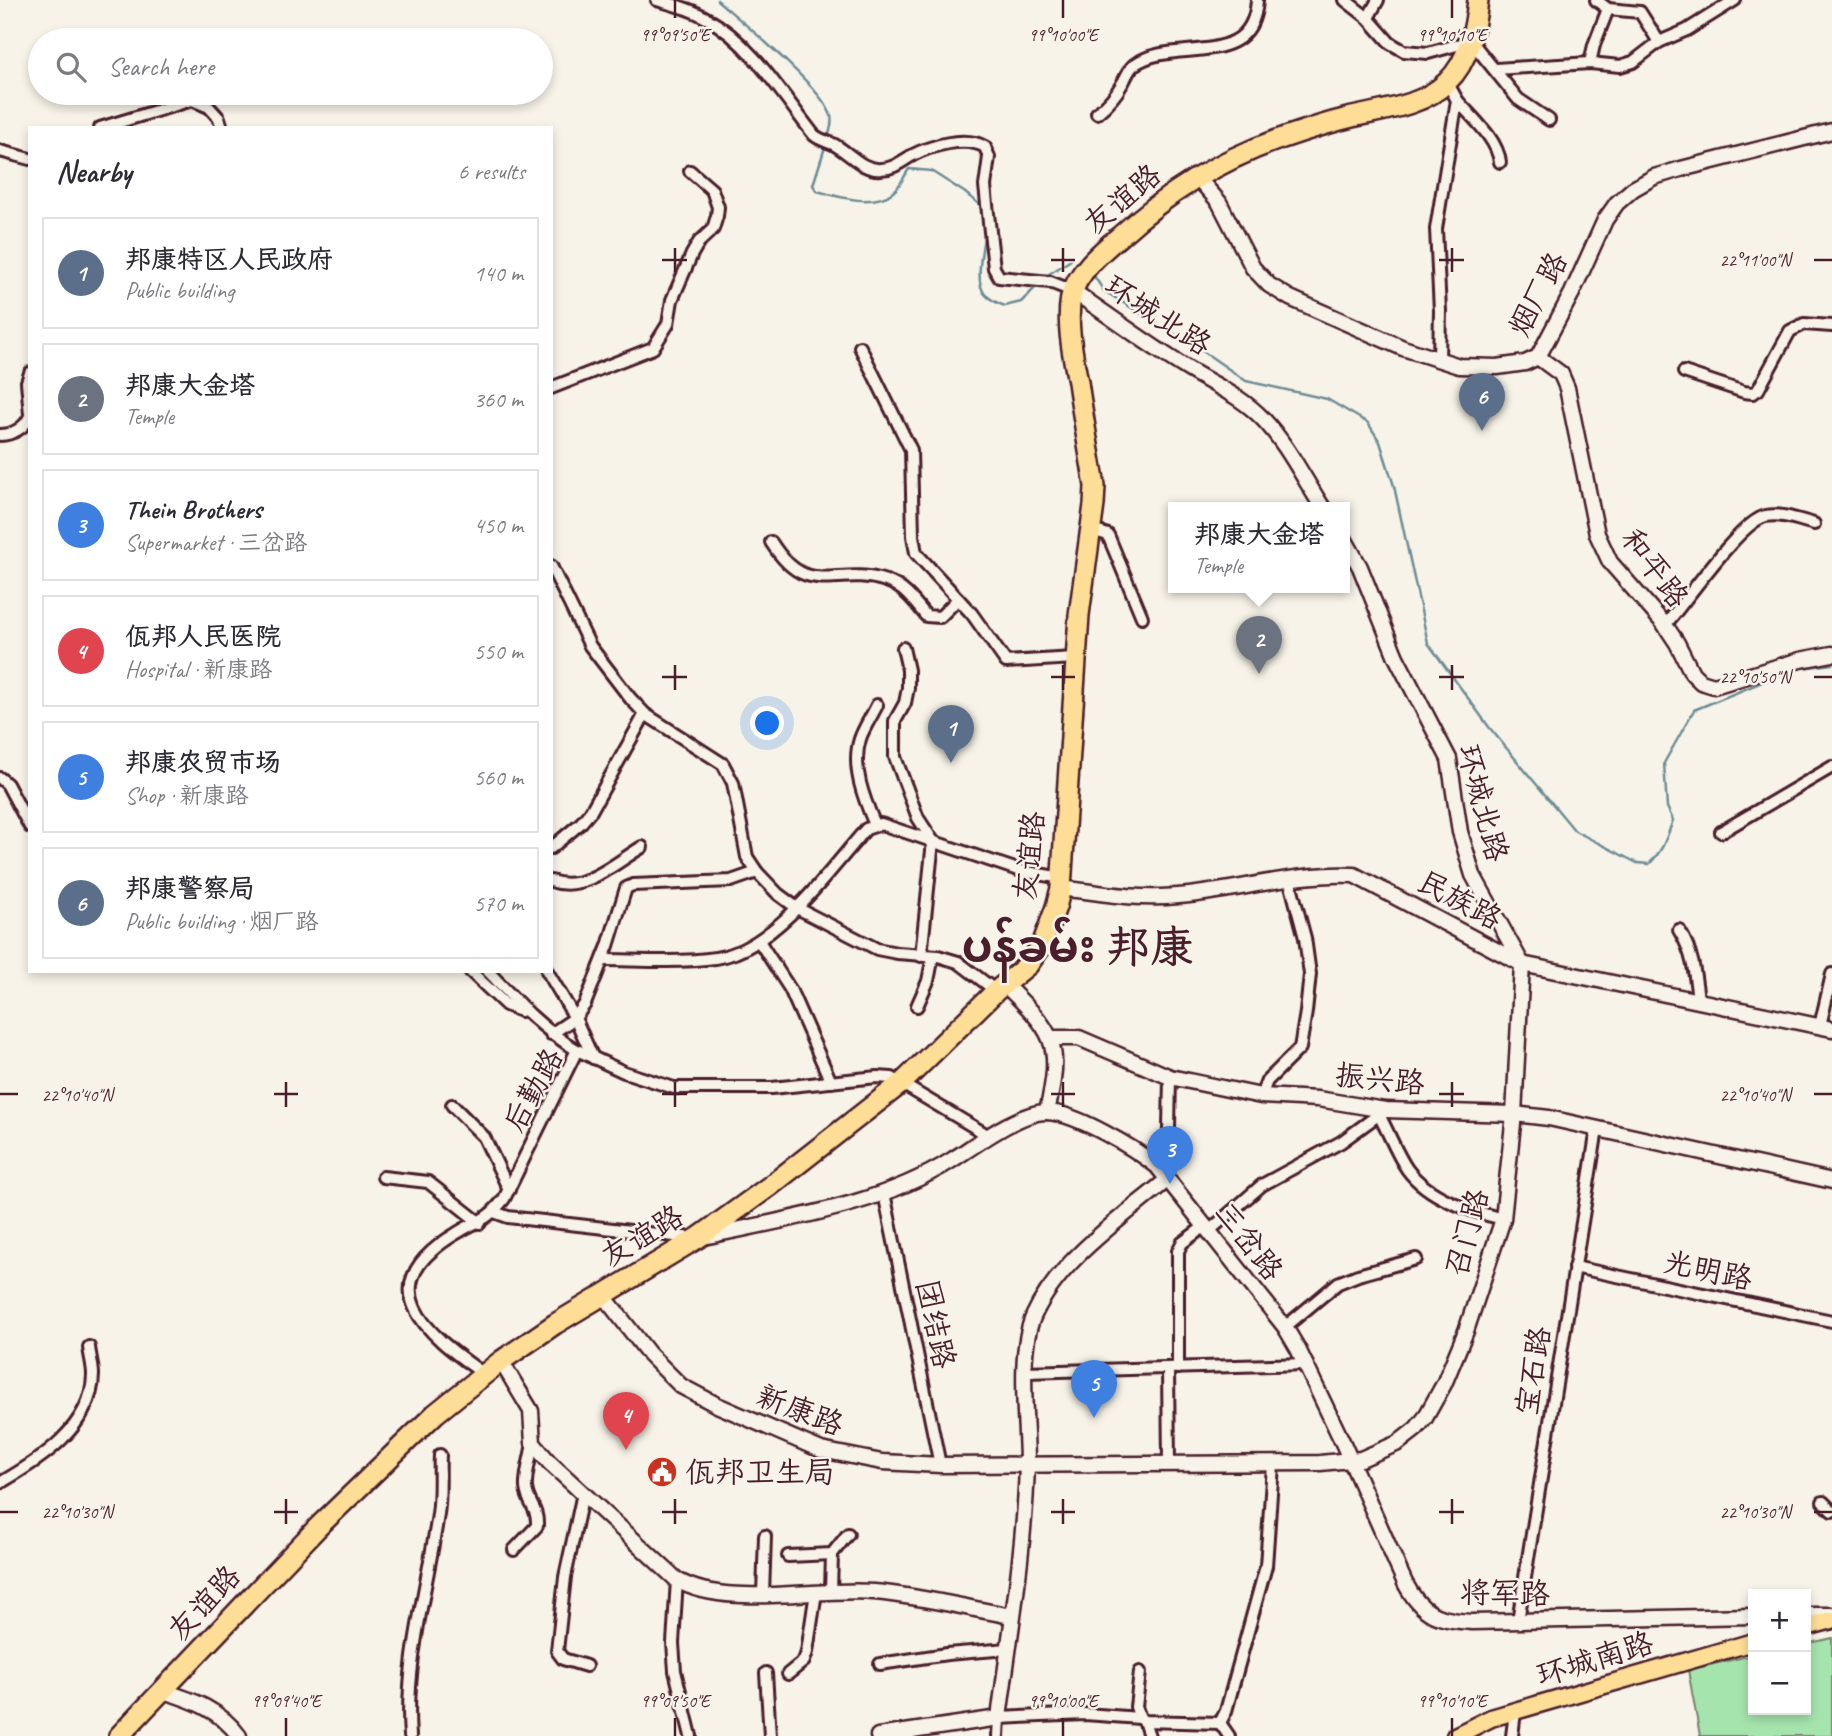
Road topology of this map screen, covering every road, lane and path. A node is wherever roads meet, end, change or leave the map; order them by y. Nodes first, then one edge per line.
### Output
1 (657, 0) edge
2 (1257, 0) edge
3 (1345, 0) edge
4 (1378, 0) edge
5 (1596, 0) edge
6 (1735, 0) edge
7 (1479, 1) edge
8 (1608, 9) junction
9 (1368, 18) junction
10 (1471, 41) junction
11 (1659, 42) junction
12 (1590, 63) junction
13 (1496, 69) junction
14 (1447, 82) junction
15 (1457, 100) junction
16 (176, 105) edge
17 (204, 105) edge
18 (1097, 113) dead end
19 (1549, 120) dead end
20 (107, 126) edge
21 (221, 126) edge
22 (1832, 131) edge
23 (0, 151) edge
24 (28, 158) edge
25 (1500, 162) dead end
26 (691, 171) dead end
27 (1197, 177) junction
28 (1073, 290) junction
29 (1832, 326) edge
30 (860, 347) dead end
31 (1538, 357) junction
32 (1439, 360) junction
33 (1684, 372) dead end
34 (553, 387) edge
35 (28, 422) edge
36 (0, 435) edge
37 (1319, 502) edge
38 (1814, 524) dead end
39 (1092, 530) junction
40 (771, 542) dead end
41 (1350, 549) edge
42 (553, 570) edge
43 (958, 598) junction
44 (1142, 617) dead end
45 (1665, 625) junction
46 (903, 648) dead end
47 (1832, 654) edge
48 (1075, 658) junction
49 (877, 705) dead end
50 (645, 714) junction
51 (1832, 767) edge
52 (0, 778) edge
53 (28, 823) edge
54 (875, 825) junction
55 (1721, 832) dead end
56 (933, 841) junction
57 (553, 846) edge
58 (642, 846) dead end
59 (757, 872) junction
60 (1289, 878) junction
61 (553, 882) edge
62 (1061, 883) junction
63 (797, 908) junction
64 (1679, 930) dead end
65 (759, 941) junction
66 (927, 956) junction
67 (603, 960) junction
68 (1522, 964) junction
69 (472, 973) edge
70 (490, 973) edge
71 (548, 973) edge
72 (1832, 974) edge
73 (1000, 987) junction
74 (1698, 1000) junction
75 (918, 1006) dead end
76 (528, 1012) junction
77 (575, 1018) junction
78 (1826, 1027) edge
79 (551, 1034) junction
80 (1051, 1038) junction
81 (577, 1050) junction
82 (593, 1058) junction
83 (1170, 1077) junction
84 (831, 1082) junction
85 (902, 1082) junction
86 (1261, 1096) junction
87 (452, 1105) dead end
88 (1047, 1112) junction
89 (1382, 1113) junction
90 (1514, 1114) junction
91 (1597, 1129) junction
92 (989, 1136) junction
93 (383, 1177) dead end
94 (1168, 1179) junction
95 (1832, 1181) edge
96 (509, 1190) junction
97 (884, 1193) junction
98 (494, 1212) junction
99 (1503, 1219) junction
100 (480, 1223) junction
101 (1207, 1228) junction
102 (698, 1238) junction
103 (1416, 1259) dead end
104 (1574, 1267) junction
105 (603, 1295) junction
106 (1832, 1321) edge
107 (1284, 1327) junction
108 (89, 1347) dead end
109 (501, 1362) junction
110 (1307, 1364) junction
111 (1173, 1368) junction
112 (1025, 1372) junction
113 (484, 1374) junction
114 (533, 1443) junction
115 (440, 1455) dead end
116 (1352, 1461) junction
117 (1027, 1464) junction
118 (1169, 1464) junction
119 (940, 1465) junction
120 (1273, 1465) junction
121 (0, 1483) edge
122 (583, 1493) junction
123 (1823, 1502) dead end
124 (1832, 1511) edge
125 (848, 1534) dead end
126 (765, 1536) dead end
127 (514, 1550) dead end
128 (832, 1554) junction
129 (788, 1556) dead end
130 (677, 1580) junction
131 (823, 1592) junction
132 (763, 1594) junction
133 (1811, 1615) edge
134 (1832, 1615) edge
135 (1013, 1616) junction
136 (1748, 1616) edge
137 (1832, 1620) edge
138 (1518, 1621) junction
139 (1811, 1626) edge
140 (1748, 1643) edge
141 (1008, 1649) junction
142 (880, 1664) dead end
143 (586, 1666) dead end
144 (766, 1672) dead end
145 (1140, 1672) dead end
146 (788, 1674) dead end
147 (163, 1691) junction
148 (1515, 1712) junction
149 (999, 1718) junction
150 (1142, 1719) junction
151 (1220, 1723) junction
152 (119, 1736) edge
153 (239, 1736) edge
154 (410, 1736) edge
155 (691, 1736) edge
156 (770, 1736) edge
157 (878, 1736) edge
158 (998, 1736) edge
159 (1150, 1736) edge
160 (1229, 1736) edge
161 (1455, 1736) edge
162 (1512, 1736) edge

1 - 28 street
2 - 18 street
3 - 9 street
4 - 9 street
5 - 8 street
6 - 11 street
7 - 10 highway, 友谊路
8 - 11 street
8 - 12 street
9 - 10 street
10 - 13 street
10 - 14 highway, 友谊路
11 - 12 street
12 - 13 street
13 - 19 street
14 - 15 street
14 - 27 highway, 友谊路
15 - 25 street
15 - 32 street
16 - 20 street
17 - 21 street
22 - 31 main road, 烟厂路
23 - 24 street
26 - 34 street
27 - 28 highway, 友谊路
27 - 32 main road, 烟厂路
28 - 37 main road, 环城北路
28 - 39 highway, 友谊路
29 - 33 street
30 - 43 street
31 - 32 main road, 烟厂路
31 - 45 main road, 和平路
35 - 36 street
38 - 45 street
39 - 44 street
39 - 48 highway, 友谊路
40 - 43 street
41 - 68 main road, 环城北路
42 - 50 street
43 - 48 street
45 - 47 main road, 和平路
46 - 56 street
48 - 62 highway, 友谊路
49 - 54 street
50 - 57 street
50 - 59 street
51 - 55 street
52 - 53 street
54 - 56 street
54 - 63 street
56 - 62 street
56 - 66 street
58 - 61 street
59 - 63 street
59 - 67 street
60 - 62 main road, 民族路
60 - 68 main road, 民族路
60 - 86 street
62 - 73 highway, 友谊路
63 - 65 street
63 - 66 street
64 - 74 street
65 - 67 street
65 - 84 street
66 - 73 street
66 - 75 street
67 - 77 street
68 - 74 main road, 民族路
68 - 90 main road, 召门路
69 - 76 street
70 - 76 street
71 - 77 street
72 - 78 street
73 - 80 main road
73 - 85 highway, 友谊路
74 - 78 main road, 民族路
76 - 79 street
77 - 79 street
77 - 82 street
79 - 81 street
80 - 83 main road, 振兴路
80 - 88 main road
81 - 82 street, 后勤路
81 - 96 street, 后勤路
82 - 84 street, 后勤路
83 - 86 main road, 振兴路
83 - 94 street
84 - 85 street, 后勤路
85 - 92 street, 后勤路
85 - 102 highway, 友谊路
86 - 89 main road, 振兴路
87 - 96 street
88 - 92 main road
88 - 94 main road, 三岔路
89 - 90 main road, 振兴路
89 - 99 street
89 - 101 street
90 - 91 main road, 振兴路
90 - 99 main road, 召门路
91 - 95 main road, 振兴路
91 - 104 street, 宝石路
92 - 97 main road
93 - 100 street
94 - 101 main road, 三岔路
94 - 112 main road
96 - 98 street, 后勤路
97 - 102 main road
97 - 119 street, 团结路
98 - 100 street, 后勤路
98 - 102 street
99 - 116 main road, 召门路
100 - 113 street, 后勤路
101 - 107 main road, 三岔路
101 - 111 street
102 - 105 highway, 友谊路
103 - 107 street
104 - 106 street, 光明路
104 - 138 street, 宝石路
105 - 109 highway, 友谊路
105 - 119 main road, 新康路
107 - 110 main road, 三岔路
108 - 121 street
109 - 113 highway, 友谊路
109 - 114 main road
110 - 111 street
110 - 116 main road, 三岔路
111 - 112 street
111 - 118 street
112 - 117 main road
113 - 147 highway, 友谊路
114 - 122 main road
114 - 127 street
115 - 154 street
116 - 120 main road, 新康路
116 - 138 main road, 将军路
117 - 118 main road, 新康路
117 - 119 main road, 新康路
117 - 135 main road
118 - 120 main road, 新康路
120 - 151 street
122 - 130 main road
122 - 143 street
123 - 124 street
125 - 128 street
126 - 132 street
128 - 129 street
128 - 131 street
130 - 132 main road
130 - 155 street
131 - 132 main road
131 - 135 main road
131 - 146 street
133 - 134 main road
135 - 141 main road
136 - 138 main road, 将军路
137 - 139 main road
140 - 148 main road, 环城南路
141 - 142 street
141 - 149 main road
144 - 156 street
145 - 150 street
147 - 152 highway, 友谊路
147 - 153 main road
148 - 161 main road, 环城南路
148 - 162 street
149 - 150 street
149 - 157 main road
149 - 158 street
150 - 151 street
150 - 159 street
151 - 160 street

